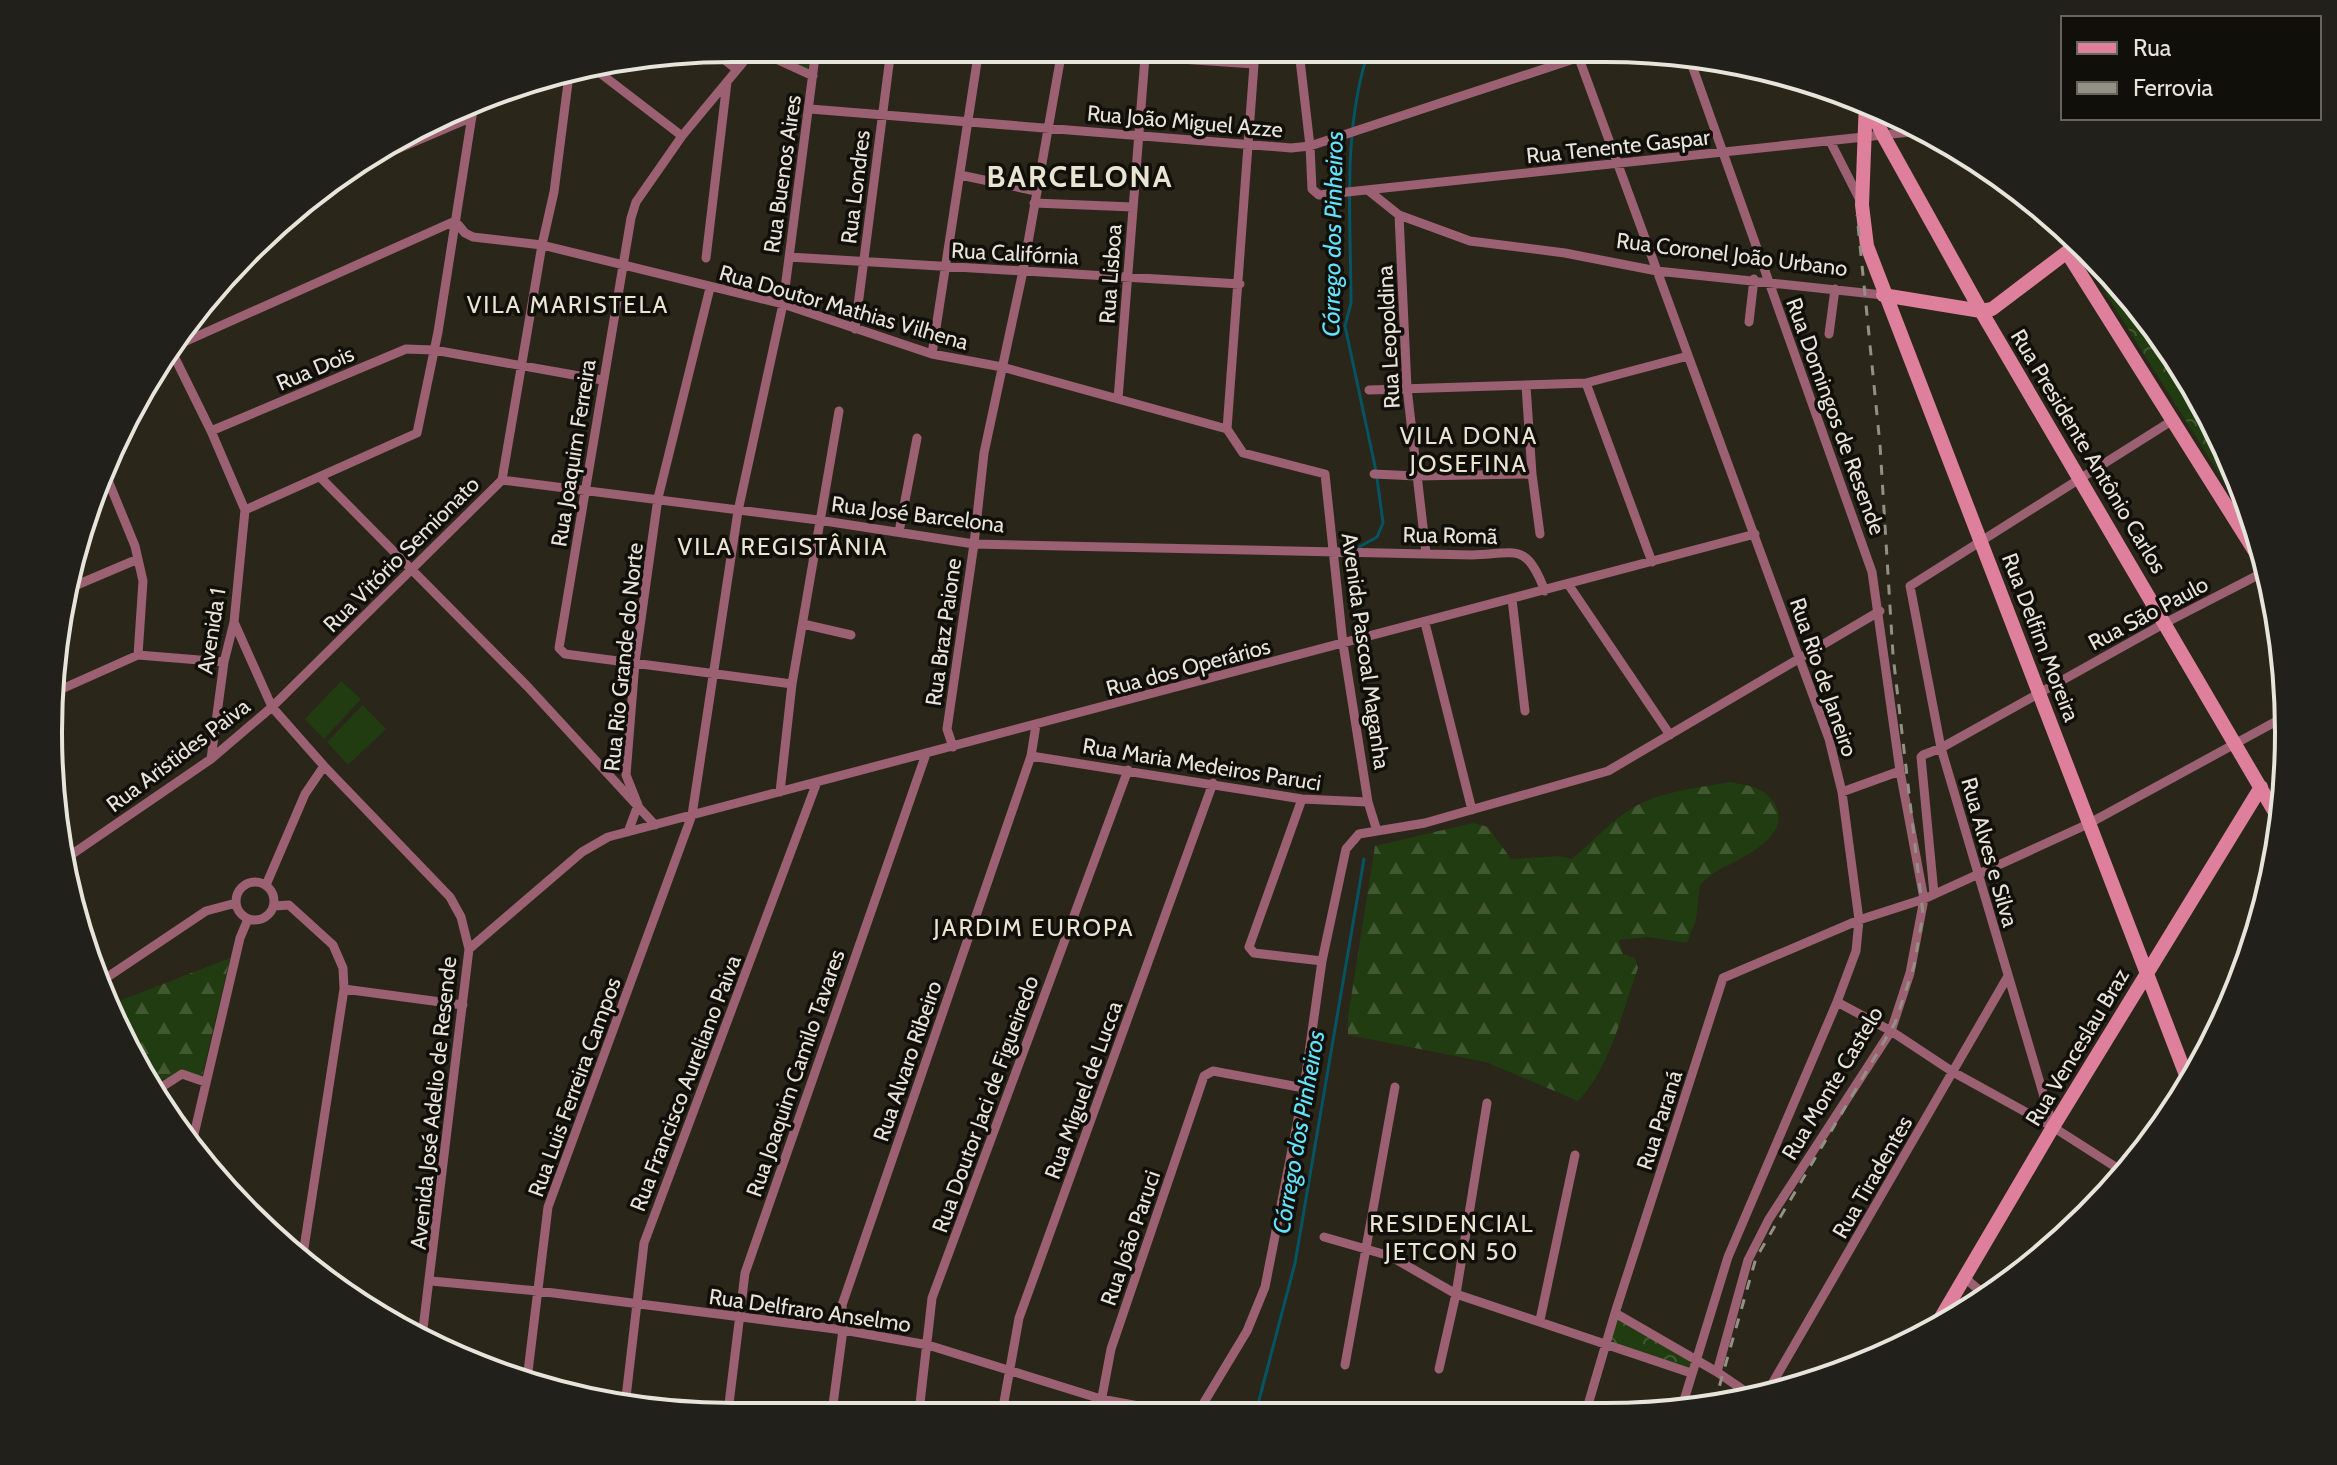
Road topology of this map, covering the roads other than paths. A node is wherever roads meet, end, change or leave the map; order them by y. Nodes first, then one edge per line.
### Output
1 (728, 62) edge
2 (743, 62) edge
3 (783, 62) edge
4 (815, 62) edge
5 (889, 62) edge
6 (977, 62) edge
7 (1060, 62) edge
8 (1145, 62) edge
9 (1223, 62) edge
10 (1300, 62) edge
11 (1557, 62) edge
12 (1581, 62) edge
13 (1254, 64) joint
14 (1693, 68) edge
15 (736, 69) junction
16 (602, 75) edge
17 (813, 76) junction
18 (727, 80) junction
19 (568, 83) edge
20 (810, 109) junction
21 (883, 114) junction
22 (1866, 115) edge
23 (472, 117) joint
24 (1875, 120) edge
25 (968, 122) junction
26 (1047, 128) junction
27 (1904, 133) edge
28 (1139, 135) junction
29 (1883, 135) junction
30 (682, 136) junction
31 (1865, 137) junction
32 (423, 138) edge
33 (1830, 141) junction
34 (1248, 144) junction
35 (1310, 146) junction
36 (1723, 153) junction
37 (1618, 164) junction
38 (960, 175) junction
39 (1036, 191) junction
40 (1369, 191) junction
41 (1034, 203) junction
42 (1862, 205) junction
43 (1133, 207) junction
44 (1399, 215) junction
45 (455, 221) junction
46 (542, 245) junction
47 (2071, 250) edge
48 (2075, 255) edge
49 (789, 257) junction
50 (706, 258) dead end
51 (2081, 260) edge
52 (864, 261) junction
53 (623, 264) junction
54 (946, 266) junction
55 (1023, 271) junction
56 (1657, 271) junction
57 (1128, 277) junction
58 (1754, 279) junction
59 (1767, 280) junction
60 (2087, 282) junction
61 (1240, 284) junction
62 (710, 288) junction
63 (1835, 289) junction
64 (1883, 295) junction
65 (783, 304) junction
66 (1981, 311) junction
67 (1749, 322) dead end
68 (855, 329) junction
69 (1829, 334) dead end
70 (189, 340) edge
71 (434, 350) junction
72 (932, 354) junction
73 (1688, 356) junction
74 (177, 358) edge
75 (522, 365) junction
76 (1002, 367) junction
77 (602, 380) junction
78 (1586, 383) junction
79 (1526, 386) junction
80 (1407, 388) junction
81 (1369, 390) dead end
82 (1118, 399) junction
83 (839, 411) dead end
84 (2173, 420) junction
85 (1227, 429) junction
86 (211, 431) junction
87 (917, 438) dead end
88 (1374, 474) dead end
89 (1532, 474) junction
90 (1416, 476) junction
91 (320, 477) junction
92 (2079, 479) junction
93 (502, 480) junction
94 (109, 486) edge
95 (586, 490) junction
96 (658, 498) junction
97 (245, 510) junction
98 (738, 511) junction
99 (818, 520) junction
100 (899, 532) junction
101 (1540, 534) dead end
102 (1755, 534) junction
103 (2245, 536) edge
104 (1981, 541) junction
105 (974, 544) junction
106 (1333, 550) junction
107 (1426, 553) junction
108 (138, 559) junction
109 (1652, 562) junction
110 (411, 569) junction
111 (2256, 575) edge
112 (79, 584) edge
113 (1568, 584) junction
114 (1545, 591) junction
115 (1512, 599) junction
116 (1880, 611) junction
117 (234, 622) junction
118 (1425, 623) junction
119 (2165, 623) junction
120 (803, 624) junction
121 (851, 635) dead end
122 (1343, 644) junction
123 (138, 655) junction
124 (1800, 656) junction
125 (224, 662) junction
126 (635, 662) junction
127 (714, 672) junction
128 (792, 684) junction
129 (63, 688) edge
130 (2038, 694) junction
131 (272, 707) junction
132 (1525, 711) dead end
133 (2275, 722) edge
134 (1036, 725) junction
135 (1670, 735) junction
136 (2235, 745) junction
137 (953, 747) junction
138 (1941, 748) junction
139 (926, 754) junction
140 (1031, 756) junction
141 (211, 759) junction
142 (324, 766) junction
143 (1128, 770) junction
144 (1900, 771) junction
145 (817, 782) junction
146 (1213, 783) junction
147 (2261, 787) junction
148 (780, 792) junction
149 (1842, 792) junction
150 (1302, 799) junction
151 (1368, 802) junction
152 (2271, 804) edge
153 (638, 805) junction
154 (1472, 810) junction
155 (692, 815) junction
156 (2088, 824) junction
157 (655, 825) junction
158 (1377, 831) junction
159 (628, 832) junction
160 (73, 853) edge
161 (1978, 873) junction
162 (266, 885) junction
163 (1929, 896) junction
164 (236, 903) junction
165 (274, 906) junction
166 (248, 919) junction
167 (1859, 920) junction
168 (469, 949) junction
169 (1322, 961) junction
170 (108, 976) edge
171 (2008, 976) junction
172 (2146, 976) junction
173 (344, 989) junction
174 (1837, 1002) junction
175 (463, 1005) junction
176 (1891, 1031) junction
177 (2184, 1070) edge
178 (1953, 1072) junction
179 (205, 1082) junction
180 (163, 1086) edge
181 (1395, 1087) dead end
182 (1304, 1088) junction
183 (1487, 1103) dead end
184 (2053, 1127) junction
185 (194, 1132) edge
186 (1575, 1155) dead end
187 (2115, 1167) edge
188 (1324, 1237) dead end
189 (304, 1248) edge
190 (1367, 1248) junction
191 (1965, 1278) junction
192 (431, 1281) junction
193 (1978, 1289) edge
194 (538, 1291) junction
195 (1456, 1294) junction
196 (636, 1303) junction
197 (1946, 1309) edge
198 (1615, 1313) junction
199 (740, 1317) junction
200 (1540, 1320) junction
201 (424, 1327) edge
202 (843, 1330) junction
203 (928, 1345) junction
204 (1605, 1346) junction
205 (1696, 1360) junction
206 (1345, 1365) dead end
207 (1439, 1369) dead end
208 (528, 1370) edge
209 (1008, 1372) junction
210 (1717, 1372) junction
211 (1691, 1373) junction
212 (1774, 1381) edge
213 (1741, 1389) edge
214 (626, 1394) edge
215 (1684, 1398) edge
216 (1101, 1399) junction
217 (729, 1403) edge
218 (833, 1403) edge
219 (920, 1403) edge
220 (1003, 1403) edge
221 (1100, 1403) edge
222 (1122, 1403) edge
223 (1204, 1403) edge
224 (1588, 1403) edge

1 - 15 street
2 - 15 street, Rua Joaquim Ferreira
3 - 17 street
4 - 17 street, Rua Buenos Aires
5 - 21 street, Rua Londres
6 - 25 street
7 - 26 street, Rua Braz Paione
8 - 28 street, Rua Lisboa
9 - 13 street
10 - 35 street
11 - 35 street, Rua João Miguel Azze
12 - 37 street, Rua Rio de Janeiro
13 - 34 street
14 - 36 street, Rua Domingos de Resende
15 - 18 street, Rua Joaquim Ferreira
16 - 30 street
17 - 20 street, Rua Buenos Aires
18 - 30 street, Rua Joaquim Ferreira
18 - 50 street
19 - 46 street, Rua Vitório Semionato
20 - 21 street, Rua João Miguel Azze
20 - 49 street, Rua Buenos Aires
21 - 25 street, Rua João Miguel Azze
21 - 52 street, Rua Londres
22 - 31 main road, Rua Delfim Moreira
23 - 32 street
23 - 45 street
24 - 29 main road, Rua Presidente Antônio Carlos
25 - 26 street, Rua João Miguel Azze
25 - 38 street
26 - 28 street, Rua João Miguel Azze
26 - 39 street, Rua Braz Paione
27 - 29 street, Rua Tenente Gaspar
28 - 34 street, Rua João Miguel Azze
28 - 43 street, Rua Lisboa
29 - 31 street, Rua Tenente Gaspar
29 - 66 main road, Rua Presidente Antônio Carlos
30 - 53 street, Rua Joaquim Ferreira
31 - 33 street, Rua Tenente Gaspar
31 - 42 main road, Rua Delfim Moreira
33 - 36 street, Rua Tenente Gaspar
33 - 42 street, Rua Delfim Moreira
34 - 35 street, Rua João Miguel Azze
34 - 61 street
35 - 40 street, Rua Tenente Gaspar
36 - 37 street, Rua Tenente Gaspar
36 - 59 street, Rua Domingos de Resende
37 - 40 street, Rua Tenente Gaspar
37 - 56 street, Rua Rio de Janeiro
38 - 39 street
38 - 54 street
39 - 41 street, Rua Braz Paione
40 - 44 street, Rua Coronel João Urbano
41 - 43 street
41 - 55 street, Rua Braz Paione
42 - 64 main road, Rua Delfim Moreira
43 - 57 street, Rua Lisboa
44 - 56 street, Rua Coronel João Urbano
44 - 80 street, Rua Leopoldina
45 - 46 street, Rua Doutor Mathias Vilhena
45 - 70 street
45 - 71 street
46 - 53 street, Rua Doutor Mathias Vilhena
46 - 75 street, Rua Vitório Semionato
47 - 66 main road
48 - 60 main road
49 - 52 street, Rua Califórnia
49 - 65 street, Rua Buenos Aires
51 - 60 main road
52 - 54 street, Rua Califórnia
52 - 68 street, Rua Londres
53 - 62 street, Rua Doutor Mathias Vilhena
53 - 77 street, Rua Joaquim Ferreira
54 - 55 street, Rua Califórnia
54 - 72 street
55 - 57 street, Rua Califórnia
55 - 76 street, Rua Braz Paione
56 - 58 street, Rua Coronel João Urbano
56 - 73 street, Rua Rio de Janeiro
57 - 61 street, Rua Califórnia
57 - 82 street, Rua Lisboa
58 - 59 street, Rua Coronel João Urbano
58 - 67 street
59 - 63 street, Rua Coronel João Urbano
59 - 116 street, Rua Domingos de Resende
60 - 84 main road
61 - 85 street
62 - 65 street, Rua Doutor Mathias Vilhena
62 - 96 street, Rua Rio Grande do Norte
63 - 64 street, Rua Coronel João Urbano
63 - 69 street
64 - 66 main road, Rua Coronel João Urbano
64 - 104 main road, Rua Delfim Moreira
65 - 68 street, Rua Doutor Mathias Vilhena
65 - 98 street, Rua Buenos Aires
66 - 92 main road, Rua Presidente Antônio Carlos
68 - 72 street, Rua Doutor Mathias Vilhena
71 - 75 street, Rua Dois
71 - 86 street, Rua Dois
71 - 91 street
72 - 76 street, Rua Doutor Mathias Vilhena
73 - 78 street
73 - 102 street, Rua Rio de Janeiro
74 - 86 street
75 - 77 street, Rua Dois
75 - 93 street, Rua Vitório Semionato
76 - 82 street, Rua Doutor Mathias Vilhena
76 - 105 street, Rua Braz Paione
77 - 95 street, Rua Joaquim Ferreira
78 - 79 street
78 - 109 street
79 - 80 street
79 - 89 street
80 - 81 street
80 - 90 street, Rua Leopoldina
82 - 85 street, Rua Doutor Mathias Vilhena
83 - 99 street
84 - 92 street
84 - 103 main road
85 - 106 street, Avenida Pascoal Maganha
86 - 97 street
87 - 100 street
88 - 90 street
89 - 90 street
89 - 101 street
90 - 107 street, Rua Leopoldina
91 - 97 street
91 - 110 street
92 - 104 street
92 - 119 main road, Rua Presidente Antônio Carlos
93 - 95 street, Rua José Barcelona
93 - 110 street, Rua Vitório Semionato
94 - 108 street
95 - 96 street, Rua José Barcelona
95 - 126 street, Rua Joaquim Ferreira
96 - 98 street, Rua José Barcelona
96 - 126 street, Rua Rio Grande do Norte
97 - 117 street, Avenida 1
98 - 99 street, Rua José Barcelona
98 - 127 street, Rua Luis Ferreira Campos
99 - 100 street, Rua José Barcelona
99 - 120 street
100 - 105 street, Rua José Barcelona
102 - 109 street, Rua dos Operários
102 - 124 street, Rua Rio de Janeiro
104 - 130 main road, Rua Delfim Moreira
104 - 138 street, Rua Alves e Silva
105 - 106 street, Rua José Barcelona
105 - 137 street, Rua Braz Paione
106 - 107 street, Rua Romã
106 - 122 street, Avenida Pascoal Maganha
107 - 114 street, Rua Romã
108 - 112 street
108 - 123 street
109 - 113 street, Rua dos Operários
110 - 131 street, Rua Vitório Semionato
110 - 153 street
111 - 119 street, Rua São Paulo
113 - 114 street, Rua dos Operários
113 - 135 street
114 - 115 street, Rua dos Operários
115 - 118 street, Rua dos Operários
115 - 132 street
116 - 124 street
116 - 144 street, Rua Monte Castelo
117 - 125 street, Avenida 1
117 - 131 street, Avenida José Adelio de Resende
118 - 122 street, Rua dos Operários
118 - 154 street
119 - 130 street, Rua São Paulo
119 - 136 main road, Rua Presidente Antônio Carlos
120 - 121 street
120 - 128 street
122 - 134 street, Rua dos Operários
122 - 151 street, Avenida Pascoal Maganha
123 - 125 street
123 - 129 street
124 - 135 street
124 - 149 street, Rua Rio de Janeiro
125 - 141 street, Avenida 1
126 - 127 street
126 - 153 street, Rua Rio Grande do Norte
127 - 128 street
127 - 155 street, Rua Luis Ferreira Campos
128 - 148 street
130 - 138 street, Rua São Paulo
130 - 156 main road, Rua Delfim Moreira
131 - 141 street, Rua Aristides Paiva
131 - 142 street, Avenida José Adelio de Resende
133 - 136 street, Rua Paraná
134 - 137 street, Rua dos Operários
134 - 140 street, Rua Alvaro Ribeiro
135 - 154 street
136 - 147 main road, Rua Presidente Antônio Carlos
136 - 156 street, Rua Paraná
137 - 139 street, Rua dos Operários
138 - 161 street, Rua Alves e Silva
138 - 163 street, Rua São Paulo
139 - 145 street, Rua dos Operários
139 - 199 street, Rua Joaquim Camilo Tavares
140 - 143 street, Rua Maria Medeiros Paruci
140 - 202 street, Rua Alvaro Ribeiro
141 - 160 street, Rua Aristides Paiva
142 - 162 street
142 - 168 street, Avenida José Adelio de Resende
143 - 146 street, Rua Maria Medeiros Paruci
143 - 203 street, Rua Doutor Jaci de Figueiredo
144 - 149 street
144 - 163 street, Rua Monte Castelo
145 - 148 street, Rua dos Operários
145 - 196 street, Rua Francisco Aureliano Paiva
146 - 150 street, Rua Maria Medeiros Paruci
146 - 209 street, Rua Miguel de Lucca
147 - 152 main road, Rua Presidente Antônio Carlos
147 - 172 main road, Rua Venceslau Braz
148 - 155 street, Rua dos Operários
149 - 167 street, Rua Rio de Janeiro
150 - 151 street, Rua Maria Medeiros Paruci
150 - 169 street
151 - 158 street, Avenida Pascoal Maganha
153 - 157 street
153 - 159 street
154 - 158 street
155 - 157 street, Rua dos Operários
155 - 194 street, Rua Luis Ferreira Campos
156 - 161 street, Rua Paraná
156 - 172 main road, Rua Delfim Moreira
157 - 159 street, Rua dos Operários
158 - 169 street
159 - 168 street
161 - 163 street, Rua Paraná
161 - 171 street, Rua Alves e Silva
162 - 164 street
162 - 165 street
163 - 167 street, Rua Paraná
163 - 176 street, Rua Monte Castelo
164 - 166 street
164 - 170 street
165 - 166 street
165 - 173 street
166 - 179 street
167 - 174 street, Rua Rio de Janeiro
167 - 198 street, Rua Paraná
168 - 175 street, Avenida José Adelio de Resende
169 - 182 street
171 - 178 street, Rua Tiradentes
171 - 184 street, Rua Alves e Silva
172 - 177 main road, Rua Delfim Moreira
172 - 184 main road, Rua Venceslau Braz
173 - 175 street
173 - 189 street
174 - 176 street
174 - 205 street, Rua Rio de Janeiro
175 - 192 street, Avenida José Adelio de Resende
176 - 178 street
176 - 210 street, Rua Monte Castelo
178 - 184 street
178 - 212 street, Rua Tiradentes
179 - 180 street
179 - 185 street
181 - 190 street
182 - 216 street, Rua João Paruci
182 - 223 street
183 - 195 street
184 - 187 street
184 - 191 main road, Rua Venceslau Braz
186 - 200 street
188 - 190 street
190 - 195 street
190 - 206 street
191 - 193 street
191 - 197 main road, Rua Venceslau Braz
192 - 194 street, Rua Delfraro Anselmo
192 - 201 street, Avenida José Adelio de Resende
194 - 196 street, Rua Delfraro Anselmo
194 - 208 street, Rua Luis Ferreira Campos
195 - 200 street
195 - 207 street
196 - 199 street, Rua Delfraro Anselmo
196 - 214 street, Rua Francisco Aureliano Paiva
198 - 204 street, Rua Paraná
198 - 205 street
199 - 202 street, Rua Delfraro Anselmo
199 - 217 street, Rua Joaquim Camilo Tavares
200 - 204 street
202 - 203 street, Rua Delfraro Anselmo
202 - 218 street, Rua Alvaro Ribeiro
203 - 209 street, Rua Delfraro Anselmo
203 - 219 street, Rua Doutor Jaci de Figueiredo
204 - 211 street
204 - 224 street, Rua Paraná
205 - 210 street
205 - 211 street, Rua Rio de Janeiro
209 - 216 street, Rua Delfraro Anselmo
209 - 220 street, Rua Miguel de Lucca
210 - 213 street
211 - 215 street, Rua Rio de Janeiro
216 - 221 street, Rua João Paruci
216 - 222 street, Rua Delfraro Anselmo

